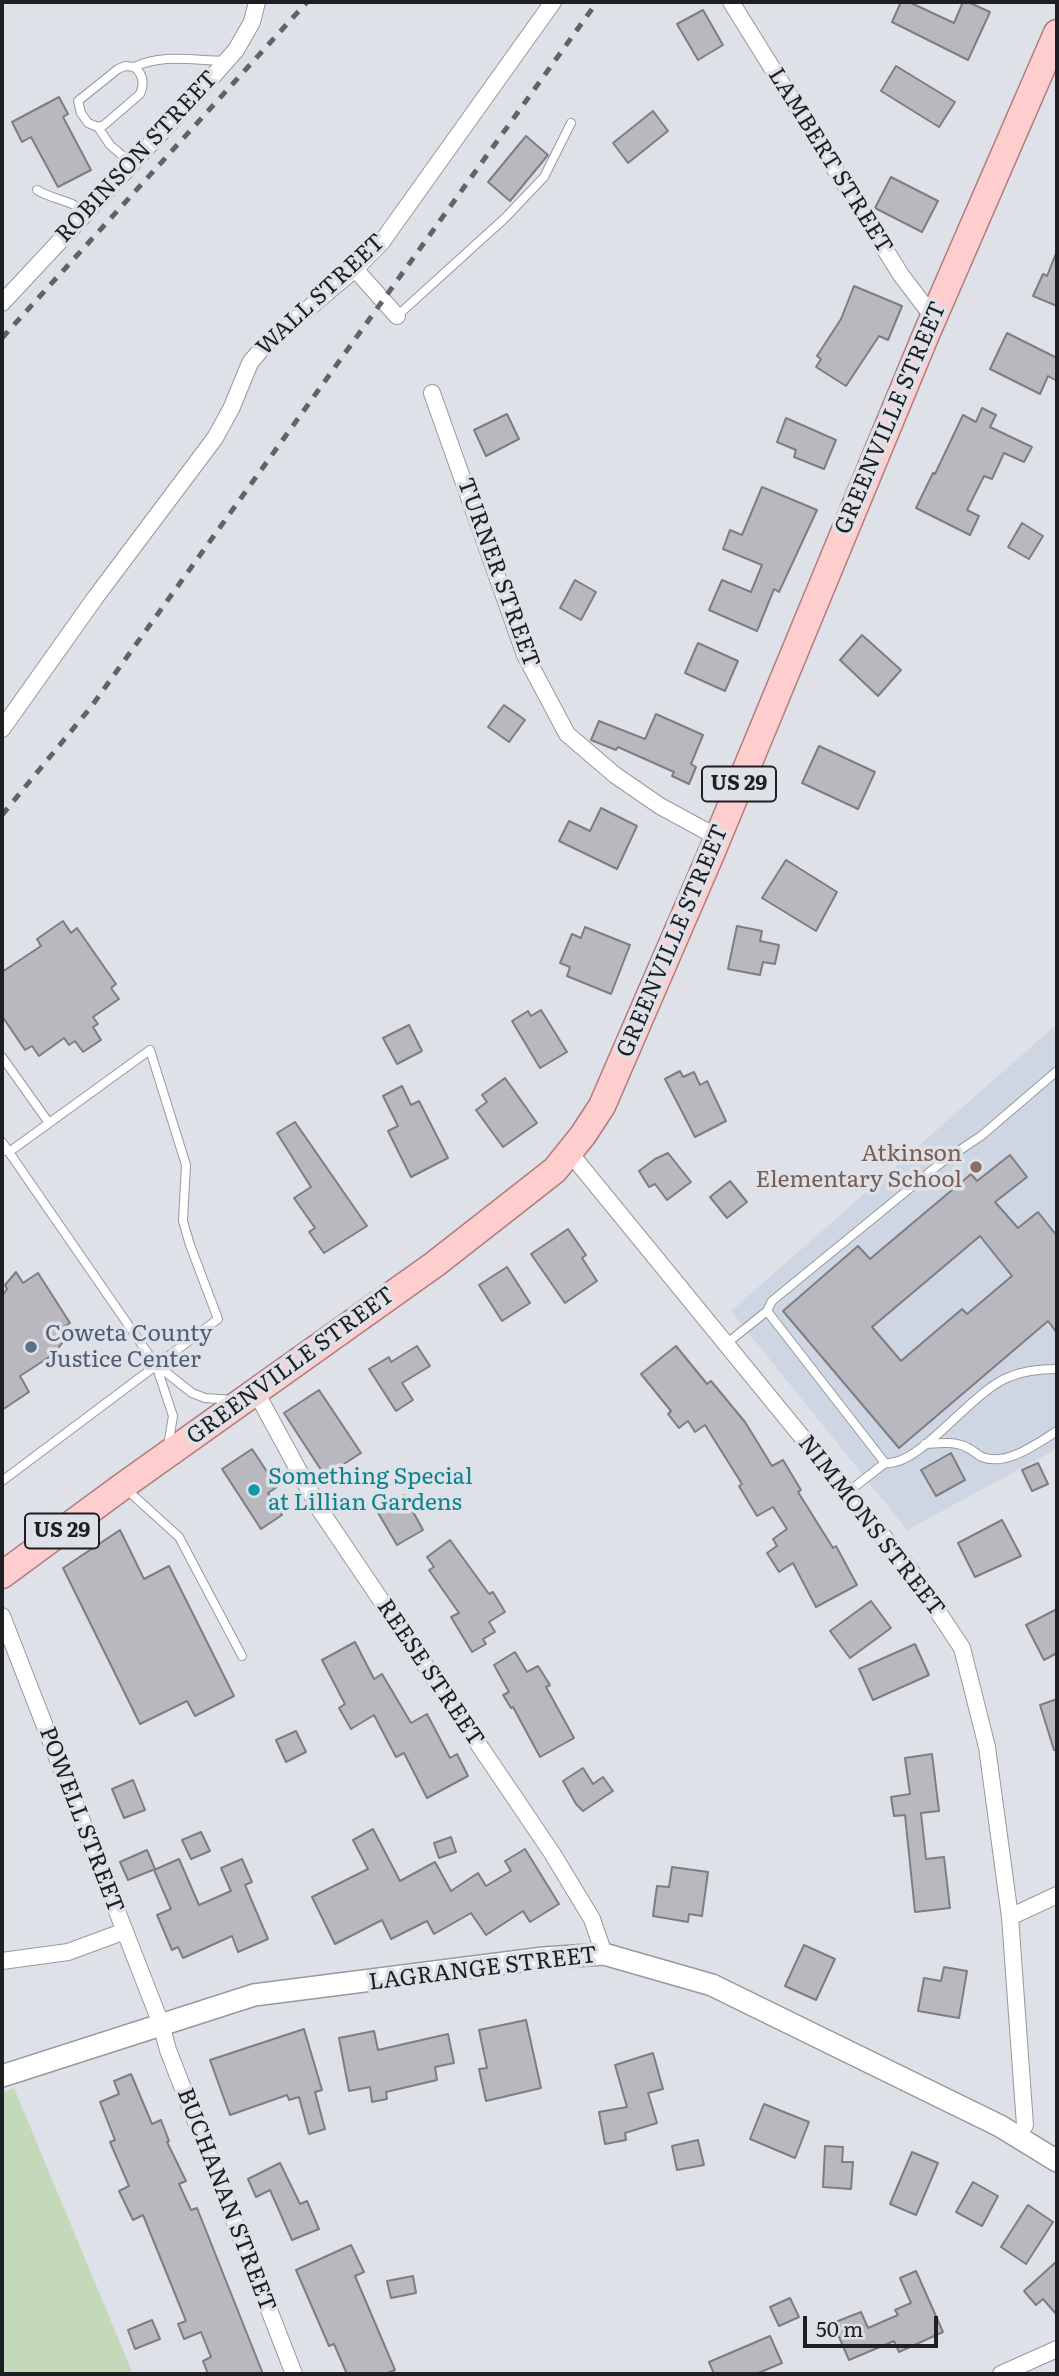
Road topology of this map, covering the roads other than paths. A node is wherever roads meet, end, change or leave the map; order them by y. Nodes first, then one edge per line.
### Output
1 (257, 2) edge
2 (553, 2) edge
3 (731, 2) edge
4 (1057, 33) edge
5 (226, 61) junction
6 (134, 67) junction
7 (571, 123) dead end
8 (98, 127) junction
9 (132, 164) junction
10 (37, 190) dead end
11 (87, 212) junction
12 (355, 269) junction
13 (2, 303) edge
14 (397, 316) joint
15 (933, 317) junction
16 (432, 393) dead end
17 (2, 729) edge
18 (718, 837) junction
19 (2, 1057) edge
20 (1057, 1071) edge
21 (50, 1123) junction
22 (2, 1142) edge
23 (5, 1151) edge
24 (570, 1153) junction
25 (767, 1311) junction
26 (726, 1344) junction
27 (156, 1365) junction
28 (1057, 1369) edge
29 (250, 1396) junction
30 (1057, 1431) edge
31 (925, 1444) junction
32 (166, 1455) junction
33 (885, 1463) junction
34 (2, 1480) edge
35 (123, 1486) junction
36 (848, 1492) junction
37 (2, 1575) edge
38 (2, 1616) edge
39 (242, 1656) dead end
40 (1057, 1895) edge
41 (1010, 1917) junction
42 (125, 1931) junction
43 (604, 1954) junction
44 (2, 1961) edge
45 (161, 2024) junction
46 (2, 2076) edge
47 (1018, 2137) junction
48 (1057, 2161) edge
49 (1057, 2349) edge
50 (294, 2374) edge
51 (1001, 2374) edge

1 - 5 street, ROBINSON STREET
2 - 12 street, WALL STREET
3 - 15 street, LAMBERT STREET
4 - 15 main road, GREENVILLE STREET / US 29
5 - 6 lane
5 - 9 street, ROBINSON STREET
6 - 8 lane
6 - 8 lane
7 - 14 lane
8 - 9 lane
9 - 11 street, ROBINSON STREET
10 - 11 lane
11 - 13 street, ROBINSON STREET
12 - 14 street
12 - 17 street, WALL STREET
15 - 18 main road, GREENVILLE STREET / US 29
16 - 18 street, TURNER STREET
18 - 24 main road, GREENVILLE STREET / US 29
19 - 21 lane
20 - 25 lane
21 - 23 lane
21 - 27 lane
22 - 23 lane
23 - 27 lane
24 - 26 street, NIMMONS STREET
24 - 29 main road, GREENVILLE STREET / US 29
25 - 26 lane
25 - 33 lane
26 - 36 street, NIMMONS STREET
27 - 29 lane
27 - 32 lane
27 - 34 lane
28 - 31 lane
29 - 32 main road, GREENVILLE STREET / US 29
29 - 43 street, REESE STREET
30 - 31 lane
31 - 33 lane
32 - 35 main road, GREENVILLE STREET / US 29
33 - 36 lane
35 - 37 main road, GREENVILLE STREET / US 29
35 - 39 lane
36 - 41 street, NIMMONS STREET
38 - 42 street, POWELL STREET
40 - 41 street
41 - 47 street, NIMMONS STREET
42 - 44 street
42 - 45 street, POWELL STREET
43 - 45 street, LAGRANGE STREET
43 - 47 street, LAGRANGE STREET
45 - 46 street, LAGRANGE STREET
45 - 50 street, BUCHANAN STREET
47 - 48 street, LAGRANGE STREET
49 - 51 street

